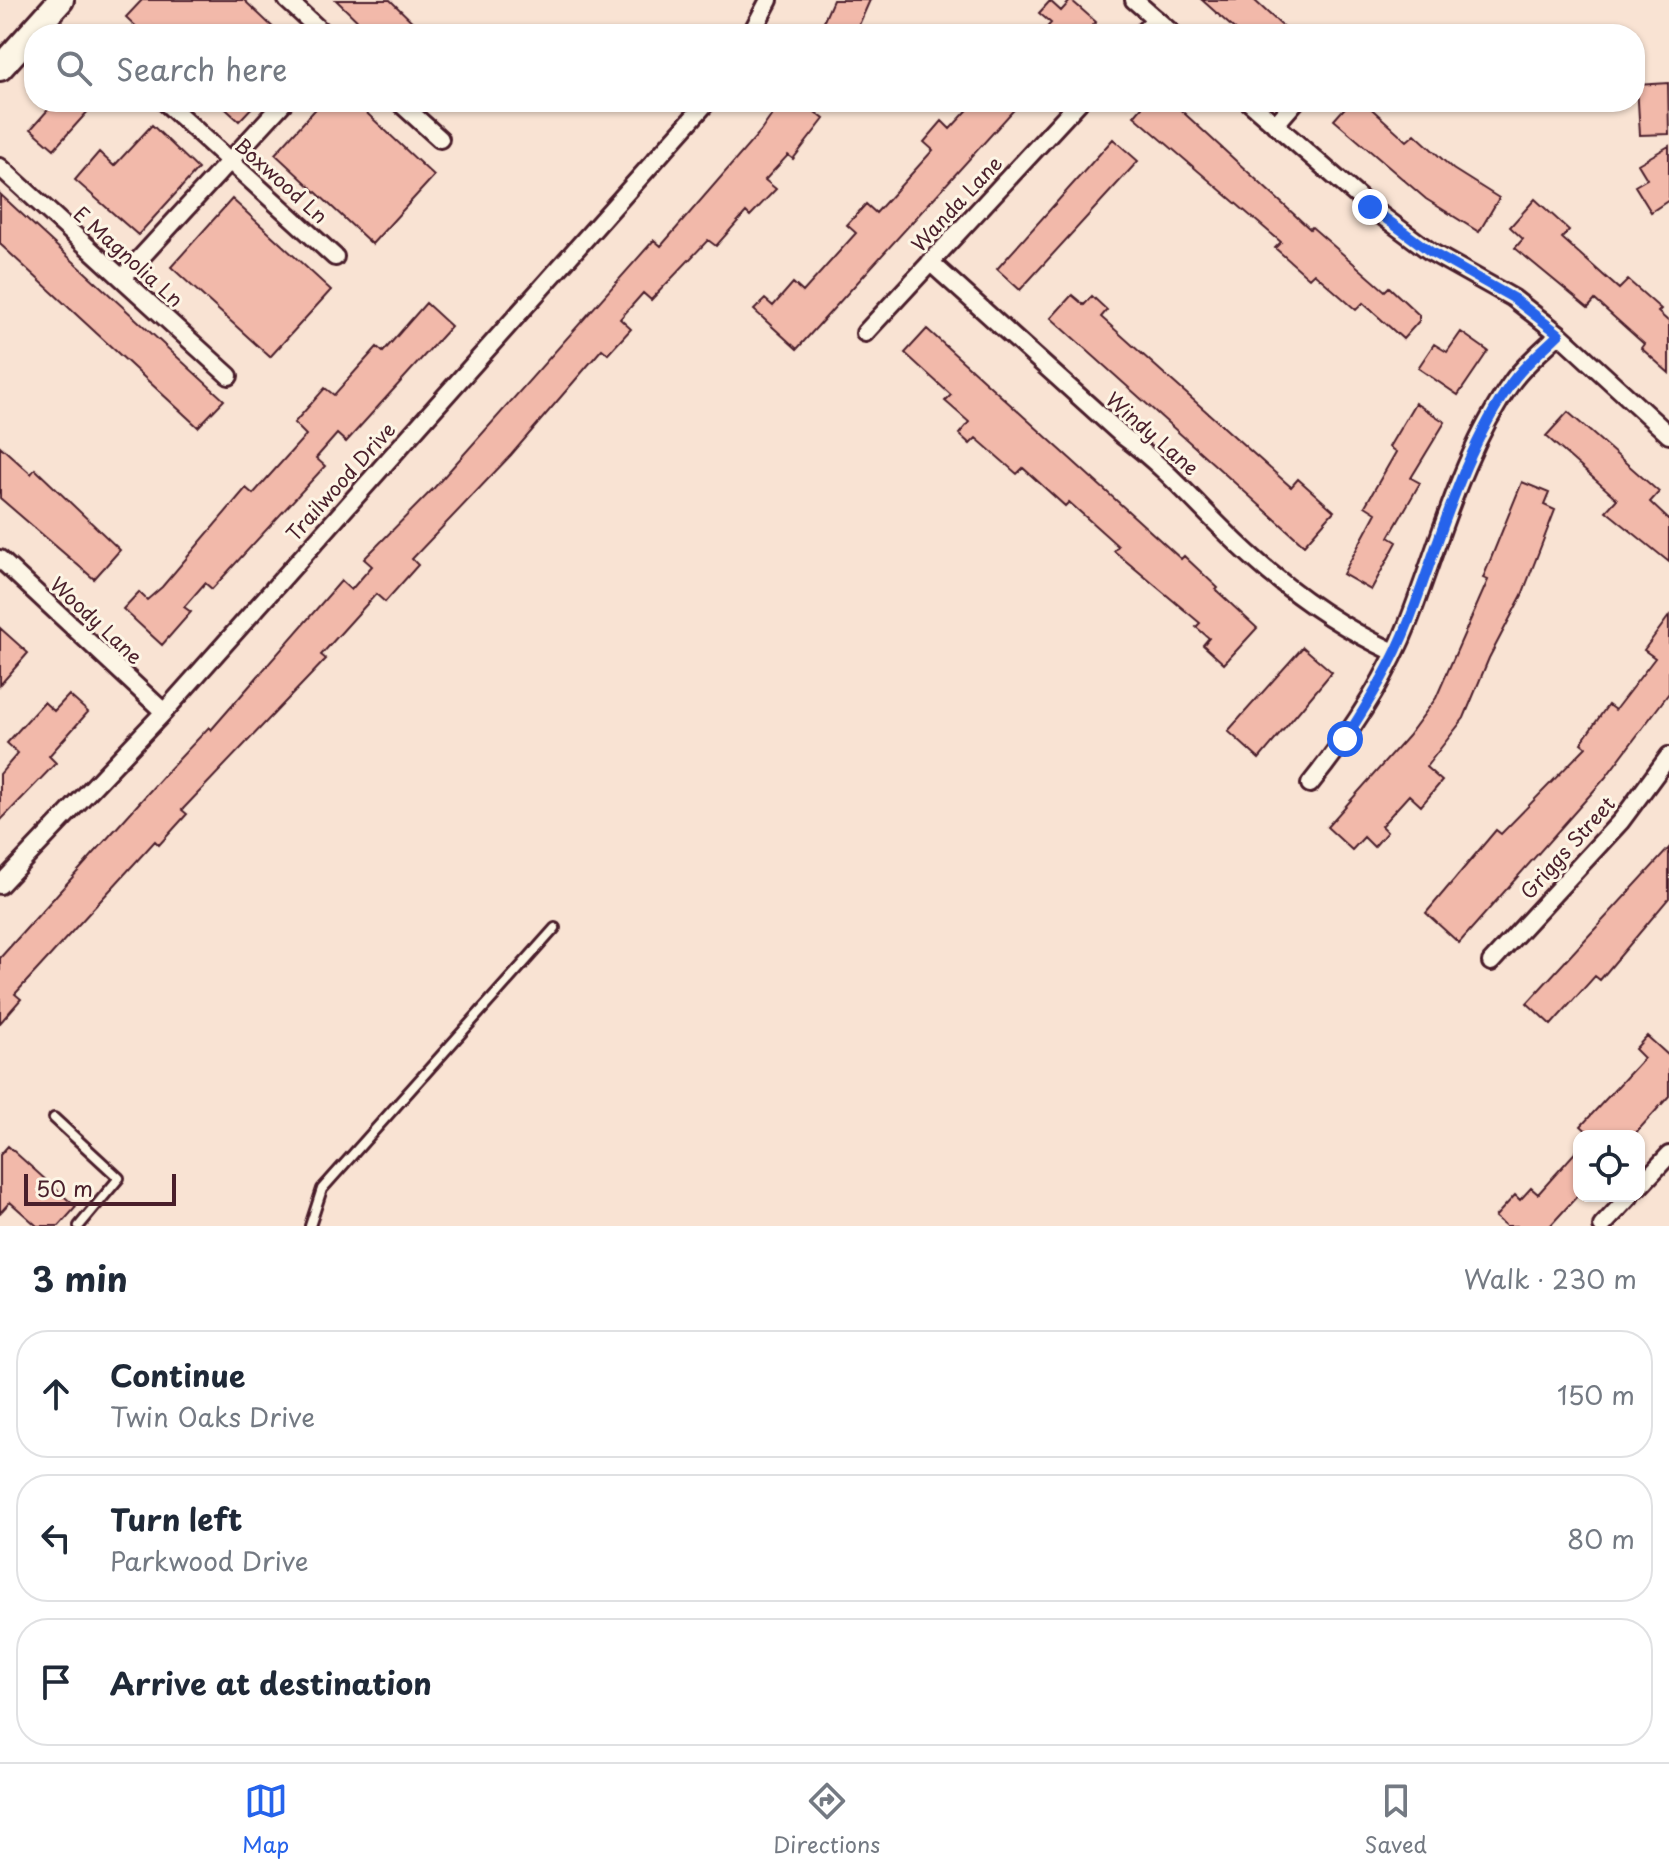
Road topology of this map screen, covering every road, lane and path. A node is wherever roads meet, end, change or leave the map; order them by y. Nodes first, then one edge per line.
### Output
1 (61, 0) edge
2 (287, 0) edge
3 (769, 0) edge
4 (1134, 0) edge
5 (1156, 19) junction
6 (39, 24) edge
7 (313, 24) edge
8 (756, 24) edge
9 (1151, 24) edge
10 (1162, 24) edge
11 (24, 41) edge
12 (0, 68) edge
13 (176, 112) edge
14 (275, 112) edge
15 (410, 112) edge
16 (698, 112) edge
17 (1070, 112) edge
18 (1260, 112) edge
19 (1286, 112) edge
20 (1275, 125) junction
21 (440, 139) dead end
22 (230, 161) junction
23 (0, 167) edge
24 (335, 257) dead end
25 (930, 262) junction
26 (122, 278) junction
27 (865, 333) dead end
28 (1559, 334) junction
29 (229, 376) dead end
30 (1669, 435) edge
31 (0, 559) edge
32 (1394, 652) junction
33 (164, 712) junction
34 (1669, 756) edge
35 (1310, 784) dead end
36 (0, 885) edge
37 (555, 928) dead end
38 (1491, 962) dead end
39 (54, 1118) dead end
40 (1669, 1155) edge
41 (1645, 1181) edge
42 (1624, 1202) edge
43 (79, 1226) edge
44 (310, 1226) edge
45 (1602, 1226) edge

1 - 6 street
2 - 7 street
3 - 8 street
4 - 5 street
5 - 9 street
5 - 10 street
11 - 12 street
13 - 22 street, Boxwood Ln
14 - 22 street
15 - 21 street
16 - 33 street, Trailwood Drive
17 - 25 street, Wanda Lane
18 - 20 street
19 - 20 street
20 - 28 street
22 - 24 street, Boxwood Ln
22 - 26 street
23 - 26 street, E Magnolia Ln
25 - 27 street, Wanda Lane
25 - 32 street, Windy Lane
26 - 29 street, E Magnolia Ln
28 - 30 street
28 - 32 street
31 - 33 street, Woody Lane
32 - 35 street
33 - 36 street, Trailwood Drive
34 - 38 street, Griggs Street
37 - 44 lane
39 - 43 lane
40 - 41 street
42 - 45 street

